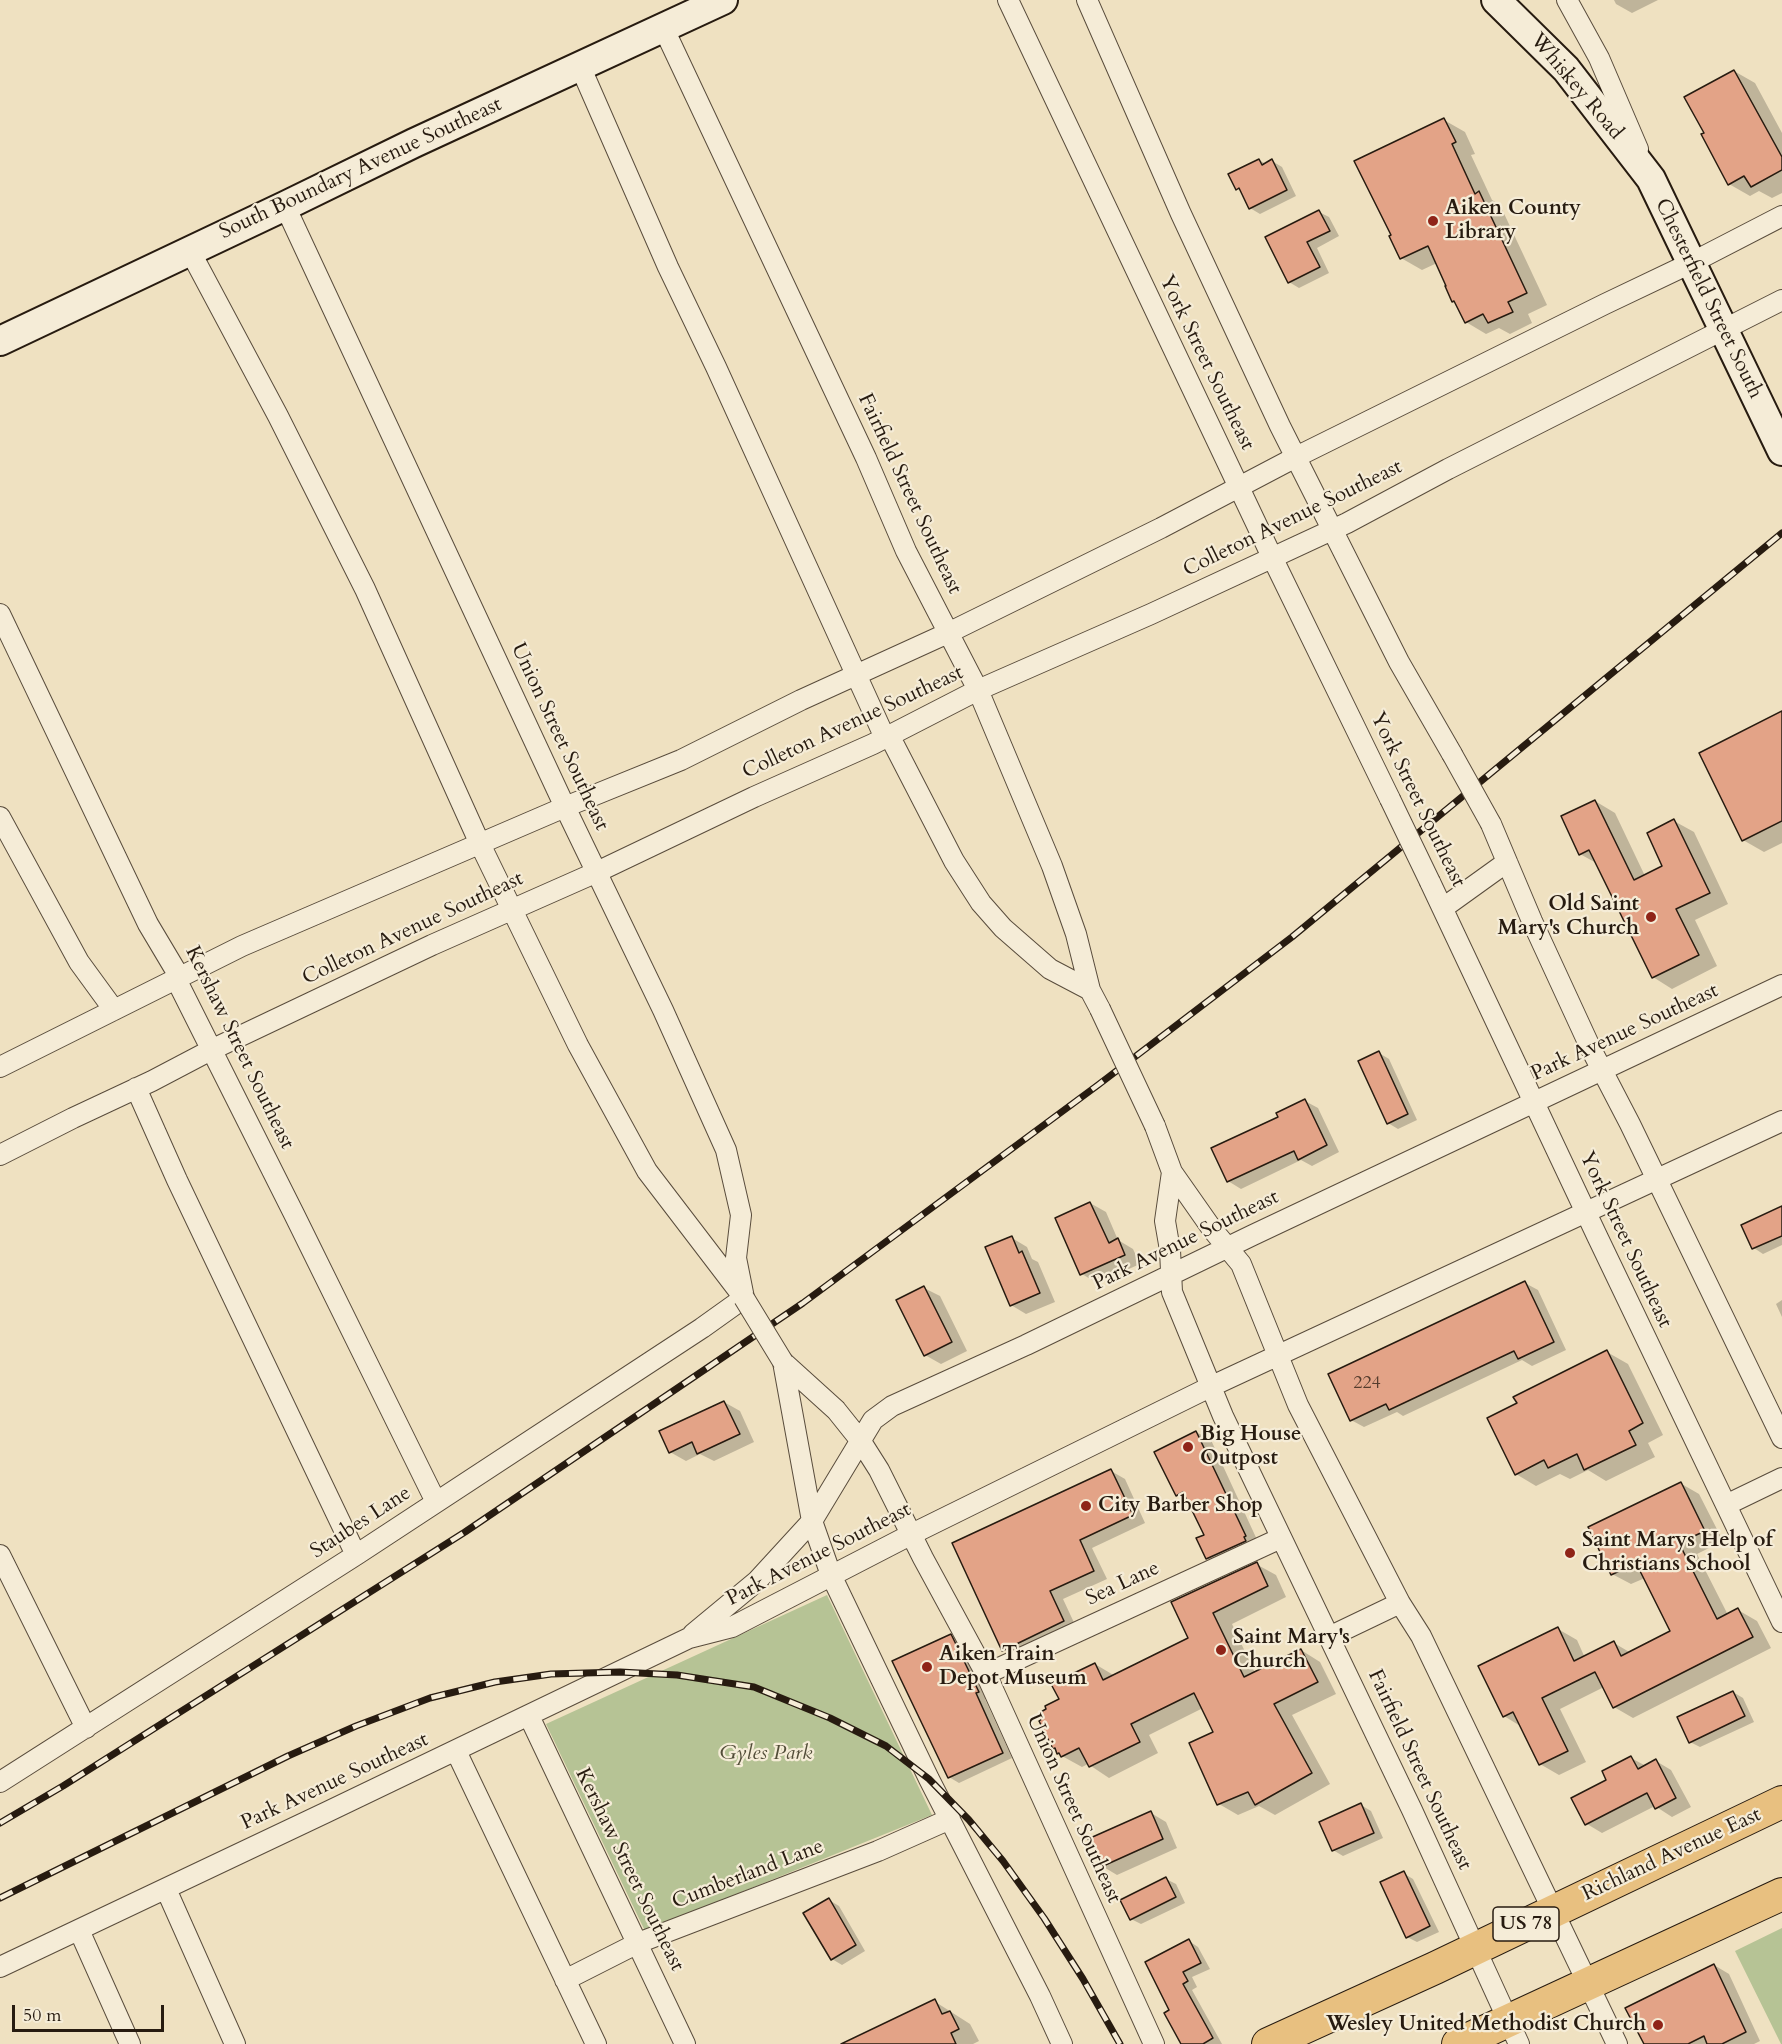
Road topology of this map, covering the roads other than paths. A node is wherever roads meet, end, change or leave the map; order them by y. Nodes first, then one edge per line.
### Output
1 (723, 0) edge
2 (1008, 0) edge
3 (1087, 0) edge
4 (1496, 0) edge
5 (1568, 0) edge
6 (663, 27) junction
7 (580, 66) junction
8 (1651, 179) junction
9 (285, 206) junction
10 (1782, 216) edge
11 (190, 251) junction
12 (1691, 263) junction
13 (1782, 300) edge
14 (1723, 329) junction
15 (0, 341) edge
16 (1782, 451) edge
17 (1296, 457) junction
18 (1239, 487) junction
19 (1333, 529) junction
20 (1272, 557) junction
21 (0, 614) edge
22 (948, 633) junction
23 (856, 675) junction
24 (978, 690) junction
25 (887, 736) junction
26 (566, 807) junction
27 (0, 817) edge
28 (480, 844) junction
29 (1507, 862) junction
30 (597, 872) junction
31 (1443, 908) junction
32 (513, 909) junction
33 (176, 979) junction
34 (1782, 985) edge
35 (1090, 990) junction
36 (114, 1010) junction
37 (211, 1050) junction
38 (0, 1067) edge
39 (1602, 1069) junction
40 (136, 1089) junction
41 (1533, 1102) junction
42 (1782, 1120) edge
43 (0, 1155) edge
44 (1172, 1172) junction
45 (1658, 1180) junction
46 (1585, 1212) junction
47 (1228, 1247) junction
48 (1170, 1276) junction
49 (744, 1298) junction
50 (1278, 1355) junction
51 (783, 1362) junction
52 (1212, 1386) junction
53 (1782, 1438) edge
54 (860, 1440) junction
55 (1782, 1478) edge
56 (436, 1502) junction
57 (1725, 1505) junction
58 (812, 1521) junction
59 (912, 1534) junction
60 (1281, 1538) junction
61 (0, 1555) edge
62 (356, 1555) junction
63 (831, 1575) junction
64 (1400, 1603) junction
65 (1782, 1622) edge
66 (1329, 1637) junction
67 (688, 1638) junction
68 (986, 1674) junction
69 (529, 1716) junction
70 (86, 1728) junction
71 (456, 1751) junction
72 (3, 1773) edge
73 (1782, 1802) edge
74 (950, 1819) junction
75 (166, 1889) junction
76 (1782, 1894) edge
77 (1552, 1912) junction
78 (79, 1930) junction
79 (638, 1943) junction
80 (1476, 1948) junction
81 (0, 1967) edge
82 (565, 1980) junction
83 (1587, 1985) junction
84 (1513, 2032) edge
85 (130, 2044) edge
86 (235, 2044) edge
87 (596, 2044) edge
88 (685, 2044) edge
89 (1062, 2044) edge
90 (1154, 2044) edge
91 (1268, 2044) edge
92 (1458, 2044) edge
93 (1617, 2044) edge

1 - 6 street, South Boundary Avenue Southeast
2 - 18 street, York Street Southeast
3 - 17 street, York Street Southeast
4 - 8 street, Whiskey Road
5 - 8 street
6 - 7 street, South Boundary Avenue Southeast
6 - 22 street, Fairfield Street Southeast
7 - 9 street, South Boundary Avenue Southeast
7 - 23 street
8 - 12 street, Chesterfield Street South
9 - 11 street, South Boundary Avenue Southeast
9 - 26 street, Union Street Southeast
10 - 12 street, Colleton Avenue Southeast
11 - 15 street, South Boundary Avenue Southeast
11 - 28 street, Union Street Southeast
12 - 14 street, Chesterfield Street South
12 - 17 street, Colleton Avenue Southeast
13 - 14 street, Colleton Avenue Southeast
14 - 16 street, Chesterfield Street South
14 - 19 street, Colleton Avenue Southeast
17 - 18 street, Colleton Avenue Southeast
17 - 19 street, York Street Southeast
18 - 20 street, York Street Southeast
18 - 22 street, Colleton Avenue Southeast
19 - 20 street, Colleton Avenue Southeast
19 - 29 street, York Street Southeast, bridge
20 - 24 street, Colleton Avenue Southeast
20 - 31 street, York Street Southeast, bridge
21 - 33 street, Kershaw Street Southeast
22 - 23 street, Colleton Avenue Southeast
22 - 24 street, Fairfield Street Southeast
23 - 25 street
23 - 26 street, Colleton Avenue Southeast
24 - 25 street, Colleton Avenue Southeast
24 - 35 street, Fairfield Street Southeast
25 - 30 street, Colleton Avenue Southeast
25 - 35 street
26 - 28 street, Colleton Avenue Southeast
26 - 30 street, Union Street Southeast
27 - 36 street
28 - 32 street, Union Street Southeast
28 - 33 street, Colleton Avenue Southeast
29 - 31 street
29 - 39 street, York Street Southeast
30 - 32 street, Colleton Avenue Southeast
30 - 49 street, Union Street Southeast
31 - 41 street, York Street Southeast
32 - 37 street, Colleton Avenue Southeast
32 - 49 street, Union Street Southeast
33 - 36 street, Colleton Avenue Southeast
33 - 37 street, Kershaw Street Southeast
34 - 39 street, Park Avenue Southeast
35 - 44 street, Fairfield Street Southeast, bridge
36 - 38 street, Colleton Avenue Southeast
37 - 40 street, Colleton Avenue Southeast
37 - 56 street, Kershaw Street Southeast
39 - 41 street, Park Avenue Southeast
39 - 45 street, York Street Southeast
40 - 43 street, Colleton Avenue Southeast
40 - 62 street
41 - 46 street, York Street Southeast
41 - 47 street, Park Avenue Southeast
42 - 45 street, Park Avenue Southeast
44 - 47 street, Fairfield Street Southeast
44 - 48 street, Fairfield Street Southeast
45 - 46 street, Park Avenue Southeast
45 - 53 street, York Street Southeast
46 - 50 street, Park Avenue Southeast
46 - 57 street, York Street Southeast
47 - 48 street, Park Avenue Southeast
47 - 50 street, Fairfield Street Southeast
48 - 52 street, Fairfield Street Southeast
48 - 54 street, Park Avenue Southeast
49 - 51 street, Union Street Southeast, bridge
49 - 56 street, Staubes Lane
50 - 52 street, Park Avenue Southeast
50 - 64 street, Fairfield Street Southeast
51 - 54 street, Union Street Southeast
51 - 58 street, Union Street Southeast
52 - 59 street, Park Avenue Southeast
52 - 60 street, Fairfield Street Southeast
54 - 58 street, Park Avenue Southeast
54 - 59 street, Union Street Southeast
55 - 57 street
56 - 62 street, Staubes Lane
57 - 65 street, York Street Southeast
58 - 63 street, Union Street Southeast
58 - 67 street, Park Avenue Southeast
59 - 63 street, Park Avenue Southeast
59 - 68 street, Union Street Southeast
60 - 66 street, Fairfield Street Southeast
60 - 68 street, Sea Lane
61 - 70 street
62 - 70 street, Staubes Lane
63 - 67 street, Park Avenue Southeast
63 - 74 street, Union Street Southeast
64 - 66 street
64 - 77 street, Fairfield Street Southeast
66 - 80 street, Fairfield Street Southeast
67 - 69 street, Park Avenue Southeast
68 - 90 street, Union Street Southeast
69 - 71 street, Park Avenue Southeast
69 - 79 street, Kershaw Street Southeast
70 - 72 street, Staubes Lane
71 - 75 street, Park Avenue Southeast
71 - 82 street
73 - 77 main road, Richland Avenue East / US 78
74 - 79 street, Cumberland Lane
74 - 89 street, Union Street Southeast
75 - 78 street, Park Avenue Southeast
75 - 86 street
76 - 83 main road
77 - 80 main road, Richland Avenue East / US 78
77 - 83 street, Fairfield Street Southeast
78 - 81 street, Park Avenue Southeast
78 - 85 street
79 - 82 street, Cumberland Lane
79 - 88 street, Kershaw Street Southeast
80 - 84 street, Fairfield Street Southeast
80 - 91 main road, Richland Avenue East / US 78
82 - 87 street
83 - 84 main road
83 - 93 street, Fairfield Street Southeast
84 - 92 main road

